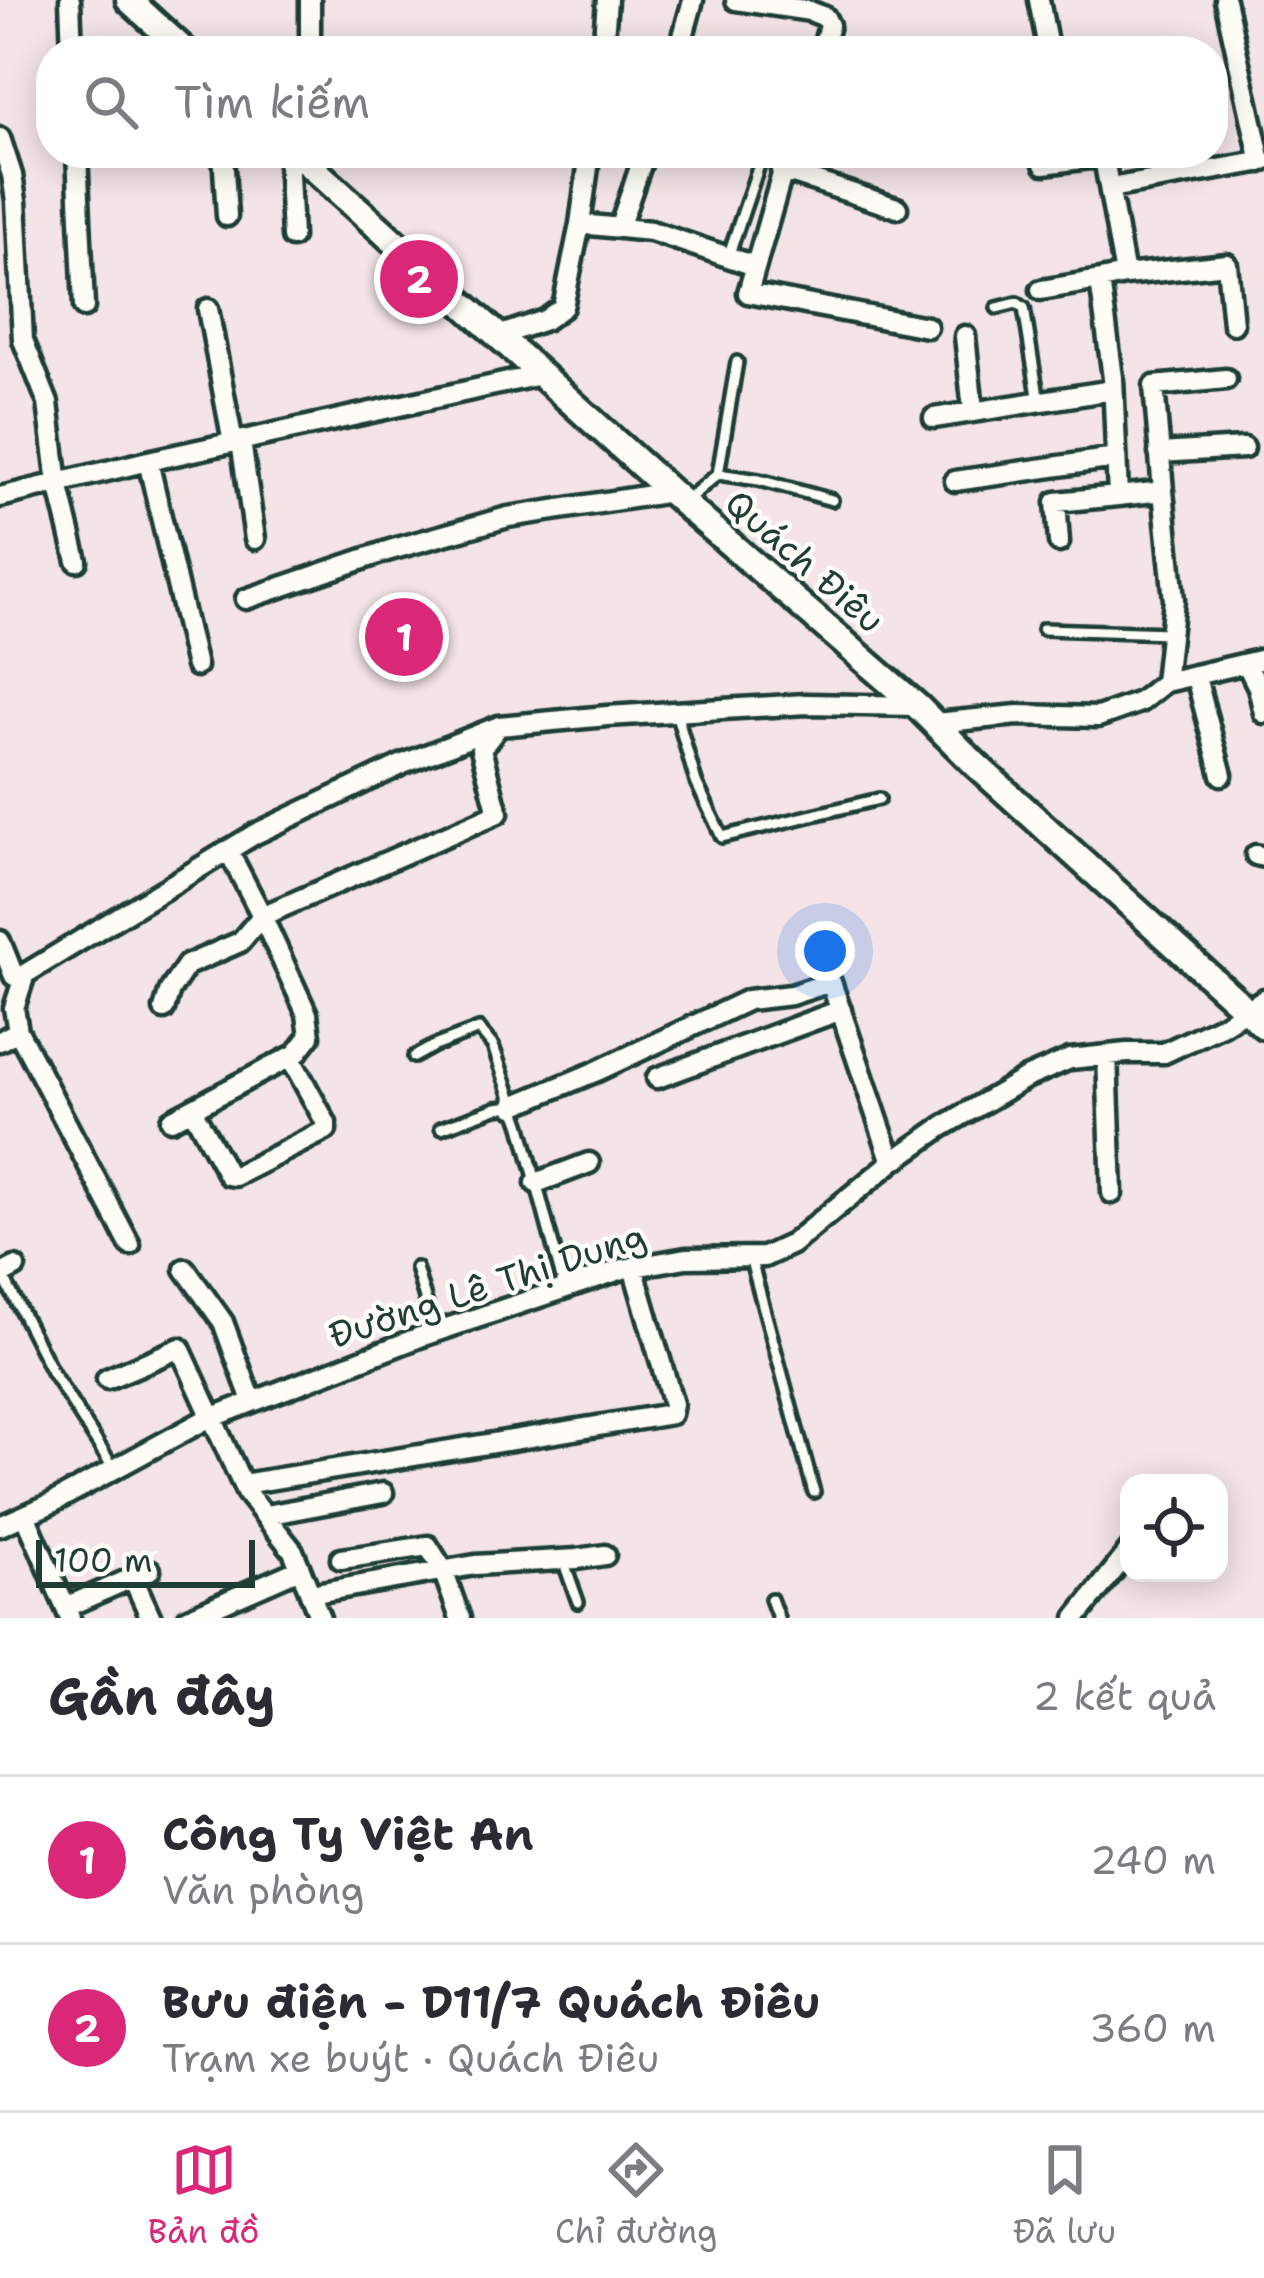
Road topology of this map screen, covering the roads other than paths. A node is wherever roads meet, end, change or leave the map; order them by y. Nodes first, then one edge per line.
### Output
1 (70, 0) edge
2 (129, 0) edge
3 (310, 0) edge
4 (607, 0) edge
5 (693, 0) edge
6 (736, 0) edge
7 (1040, 0) edge
8 (1225, 0) edge
9 (71, 36) edge
10 (168, 36) edge
11 (310, 36) edge
12 (604, 36) edge
13 (683, 36) edge
14 (826, 36) edge
15 (1046, 36) edge
16 (0, 137) edge
17 (1262, 161) edge
18 (1228, 167) edge
19 (77, 168) edge
20 (224, 168) edge
21 (295, 168) edge
22 (312, 168) edge
23 (588, 168) edge
24 (640, 168) edge
25 (758, 168) edge
26 (783, 168) edge
27 (800, 168) edge
28 (1106, 168) edge
29 (1223, 168) edge
30 (1110, 188) junction
31 (897, 208) dead end
32 (227, 216) dead end
33 (580, 224) junction
34 (619, 228) junction
35 (292, 237) dead end
36 (728, 257) junction
37 (755, 266) junction
38 (1125, 275) junction
39 (1100, 280) junction
40 (1041, 290) dead end
41 (85, 307) dead end
42 (998, 308) dead end
43 (208, 309) dead end
44 (1233, 324) dead end
45 (927, 327) dead end
46 (498, 336) junction
47 (965, 336) dead end
48 (737, 362) dead end
49 (540, 375) junction
50 (1226, 379) dead end
51 (1113, 389) junction
52 (1039, 401) junction
53 (973, 410) junction
54 (934, 418) dead end
55 (237, 442) junction
56 (1244, 448) dead end
57 (1159, 453) junction
58 (1115, 458) junction
59 (148, 461) junction
60 (718, 474) junction
61 (956, 481) dead end
62 (58, 484) junction
63 (1163, 491) junction
64 (1118, 496) junction
65 (0, 497) edge
66 (677, 498) junction
67 (832, 500) dead end
68 (255, 538) dead end
69 (1059, 542) dead end
70 (77, 561) dead end
71 (246, 599) dead end
72 (1043, 629) dead end
73 (1170, 633) junction
74 (1256, 662) edge
75 (196, 666) dead end
76 (1196, 676) junction
77 (1165, 682) junction
78 (676, 712) junction
79 (1264, 713) edge
80 (926, 714) junction
81 (499, 726) junction
82 (1222, 776) dead end
83 (879, 799) dead end
84 (228, 850) junction
85 (262, 916) junction
86 (0, 941) edge
87 (13, 976) edge
88 (164, 1009) dead end
89 (841, 1010) junction
90 (1258, 1012) edge
91 (9, 1036) edge
92 (1106, 1055) junction
93 (290, 1057) junction
94 (414, 1057) dead end
95 (657, 1078) dead end
96 (513, 1106) junction
97 (192, 1108) junction
98 (171, 1120) dead end
99 (441, 1128) dead end
100 (892, 1162) junction
101 (589, 1163) dead end
102 (536, 1184) junction
103 (1112, 1193) dead end
104 (130, 1244) dead end
105 (750, 1258) junction
106 (633, 1267) junction
107 (416, 1268) dead end
108 (185, 1269) dead end
109 (5, 1272) edge
110 (565, 1290) junction
111 (435, 1332) junction
112 (107, 1379) dead end
113 (252, 1401) junction
114 (214, 1417) junction
115 (114, 1469) junction
116 (243, 1484) junction
117 (382, 1492) dead end
118 (814, 1492) dead end
119 (25, 1515) junction
120 (266, 1515) junction
121 (0, 1526) edge
122 (605, 1555) dead end
123 (341, 1559) dead end
124 (562, 1560) junction
125 (1120, 1562) edge
126 (300, 1569) junction
127 (442, 1570) junction
128 (310, 1594) junction
129 (770, 1599) dead end
130 (578, 1602) dead end
131 (68, 1613) edge
132 (151, 1618) edge
133 (188, 1618) edge
134 (320, 1618) edge
135 (460, 1618) edge
136 (778, 1618) edge
137 (1076, 1618) edge

1 - 9 street
2 - 10 main road
3 - 11 street
4 - 12 street
5 - 13 street
6 - 14 street
7 - 15 street
8 - 17 street
16 - 62 street
17 - 18 street
19 - 41 street
20 - 32 street
21 - 35 street
22 - 46 main road, Quách Điêu
23 - 33 street
24 - 34 street
25 - 36 lane
26 - 37 street
27 - 31 street
28 - 30 street
29 - 30 street
30 - 38 street
33 - 34 street
33 - 46 street
34 - 36 street
36 - 37 street
37 - 45 street
38 - 39 street
38 - 44 street
39 - 40 street
39 - 51 street
42 - 52 lane
43 - 55 street
46 - 49 main road, Quách Điêu
47 - 53 street
48 - 60 lane
49 - 55 street
49 - 66 main road, Quách Điêu
50 - 57 street
51 - 52 street
51 - 58 street
52 - 53 street
53 - 54 street
55 - 59 street
55 - 68 street
56 - 57 street
57 - 63 street
58 - 61 street
58 - 64 street
59 - 62 street
59 - 75 street
60 - 66 lane
60 - 67 lane
62 - 65 street
62 - 70 street
63 - 64 street
63 - 73 street
64 - 69 street
66 - 71 street
66 - 80 main road, Quách Điêu
72 - 73 lane
73 - 77 street
74 - 76 street
74 - 79 street
76 - 77 street
76 - 82 street
77 - 80 street
78 - 80 street
78 - 81 street
78 - 83 lane
80 - 90 main road, Quách Điêu
81 - 84 street
81 - 85 street
84 - 85 street
84 - 87 street
85 - 88 street
85 - 93 street
86 - 87 street
87 - 91 street
89 - 95 street
89 - 96 street
89 - 100 street
90 - 92 street, Đường Lê Thị Dung
91 - 104 street
92 - 100 street, Đường Lê Thị Dung
92 - 103 street
93 - 97 street
93 - 97 street
94 - 96 lane
96 - 99 lane
96 - 102 lane
97 - 98 street
100 - 105 street, Đường Lê Thị Dung
101 - 102 street
102 - 110 lane
105 - 106 street, Đường Lê Thị Dung
105 - 118 lane
106 - 110 street, Đường Lê Thị Dung
106 - 116 street
107 - 111 lane
108 - 113 street
109 - 115 lane
110 - 111 street, Đường Lê Thị Dung
111 - 113 street, Đường Lê Thị Dung
112 - 114 street
113 - 114 street, Đường Lê Thị Dung
114 - 115 street, Đường Lê Thị Dung
114 - 116 street
115 - 119 street, Đường Lê Thị Dung
116 - 120 street
117 - 120 street
119 - 121 street, Đường Lê Thị Dung
119 - 131 street
120 - 126 street
122 - 124 street
123 - 127 street
124 - 127 street
124 - 130 lane
125 - 137 street
126 - 128 street
126 - 133 street
127 - 128 street
127 - 135 street
128 - 134 street
129 - 136 lane
131 - 132 street

